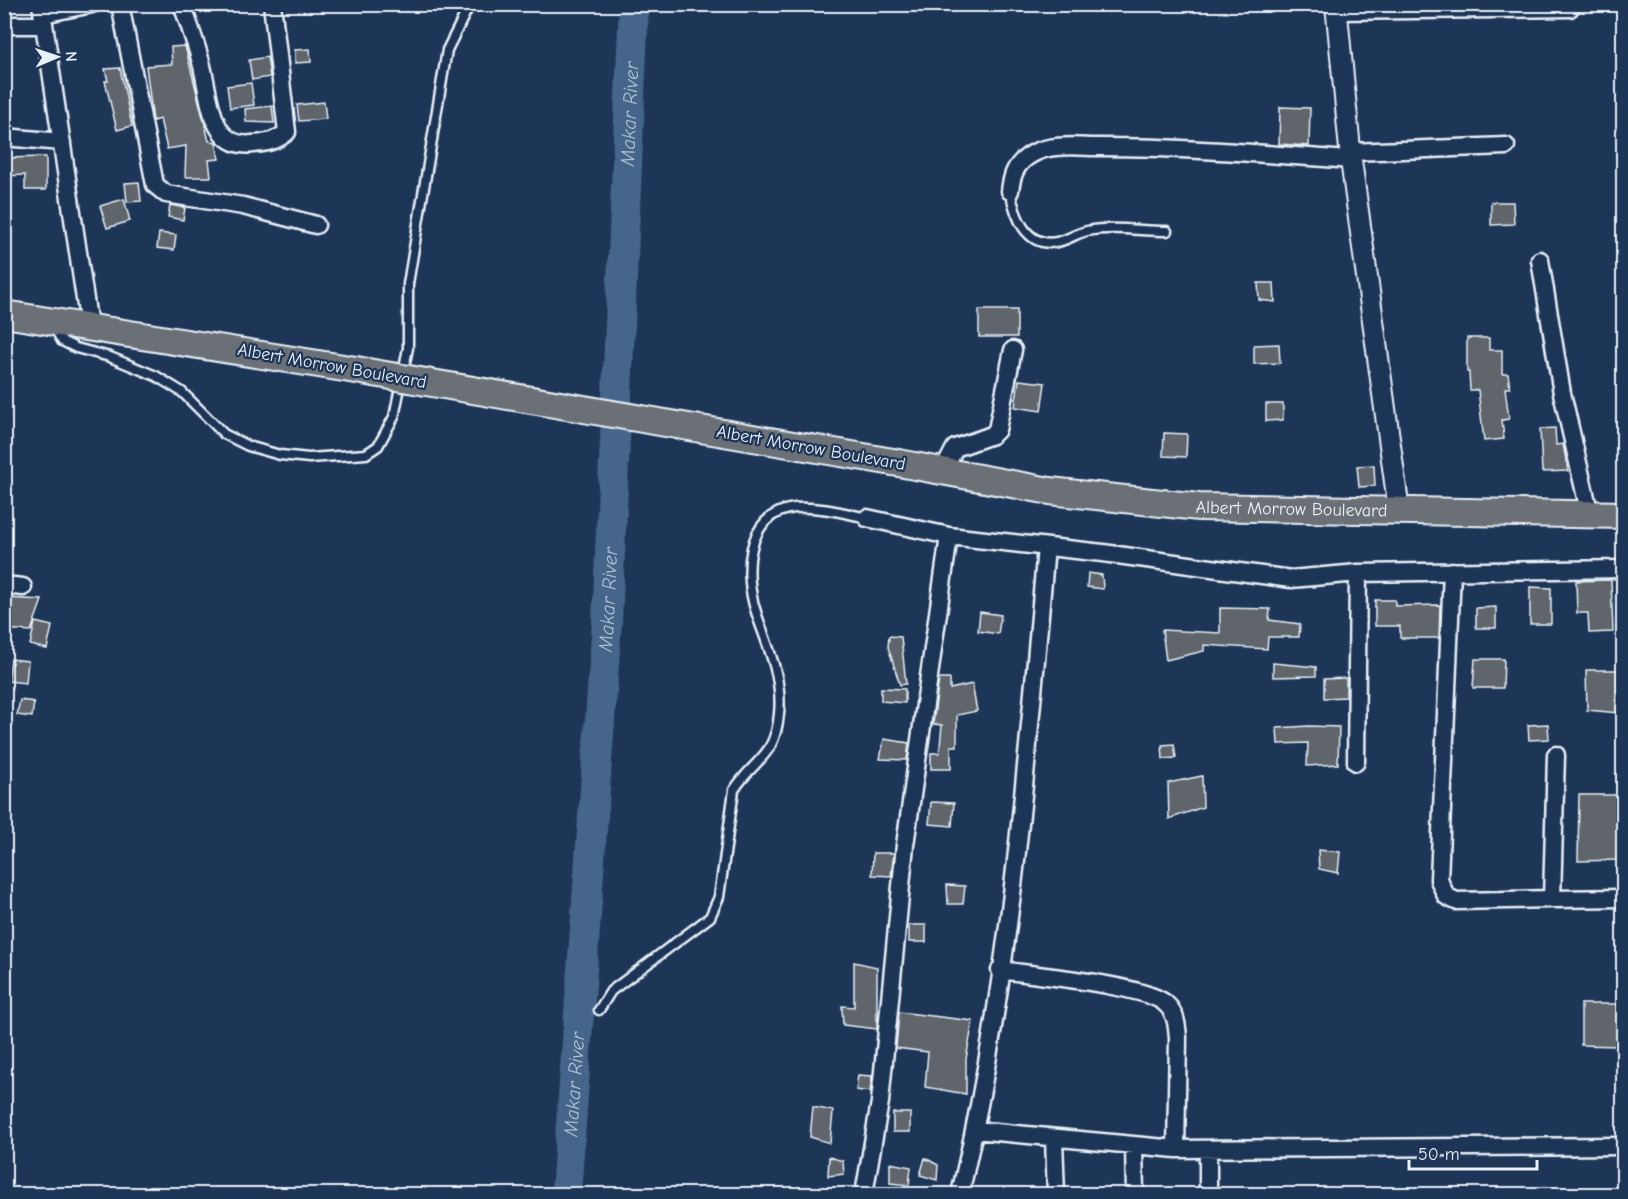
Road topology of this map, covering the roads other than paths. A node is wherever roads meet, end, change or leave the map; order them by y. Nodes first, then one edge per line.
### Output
1 (92, 4) edge
2 (120, 4) edge
3 (182, 4) edge
4 (272, 4) edge
5 (470, 4) edge
6 (1337, 8) edge
7 (1570, 8) dead end
8 (43, 14) edge
9 (4, 22) edge
10 (4, 137) edge
11 (62, 142) junction
12 (1506, 146) dead end
13 (1351, 156) junction
14 (1010, 191) joint
15 (316, 225) dead end
16 (1167, 231) dead end
17 (1540, 260) dead end
18 (4, 314) edge
19 (52, 321) junction
20 (89, 326) junction
21 (1013, 350) dead end
22 (943, 471) junction
23 (1399, 510) junction
24 (1590, 514) junction
25 (1623, 515) edge
26 (867, 518) joint
27 (949, 536) junction
28 (1047, 547) junction
29 (1623, 569) edge
30 (1452, 571) junction
31 (1358, 573) junction
32 (4, 585) edge
33 (23, 587) dead end
34 (1556, 755) dead end
35 (1356, 762) dead end
36 (1623, 898) edge
37 (1552, 899) junction
38 (1000, 970) junction
39 (599, 1010) dead end
40 (975, 1130) junction
41 (1054, 1139) junction
42 (1623, 1146) edge
43 (1134, 1147) junction
44 (1176, 1149) junction
45 (1208, 1149) junction
46 (864, 1194) edge
47 (960, 1194) edge
48 (1056, 1194) edge
49 (1135, 1194) edge
50 (1208, 1194) edge

1 - 8 street
2 - 15 street
3 - 4 street
5 - 19 lane
6 - 7 street
6 - 13 street
8 - 9 street
8 - 11 street
10 - 11 street
11 - 20 street
12 - 13 street
13 - 14 street
13 - 23 street
14 - 16 lane
17 - 24 street
18 - 19 main road, Albert Morrow Boulevard
19 - 20 main road, Albert Morrow Boulevard
20 - 22 main road, Albert Morrow Boulevard, bridge
21 - 22 street
22 - 23 main road, Albert Morrow Boulevard
23 - 24 main road, Albert Morrow Boulevard
24 - 25 main road, Albert Morrow Boulevard
26 - 27 street
26 - 39 lane
27 - 28 street
27 - 46 street
28 - 31 street
28 - 38 street
29 - 30 street
30 - 31 street
30 - 37 street
31 - 35 street
32 - 33 street
34 - 37 street
36 - 37 street
38 - 40 street
38 - 44 street
40 - 41 street
40 - 47 street
41 - 43 street
41 - 48 street
42 - 45 street
43 - 44 street
43 - 49 street
44 - 45 street
45 - 50 street

